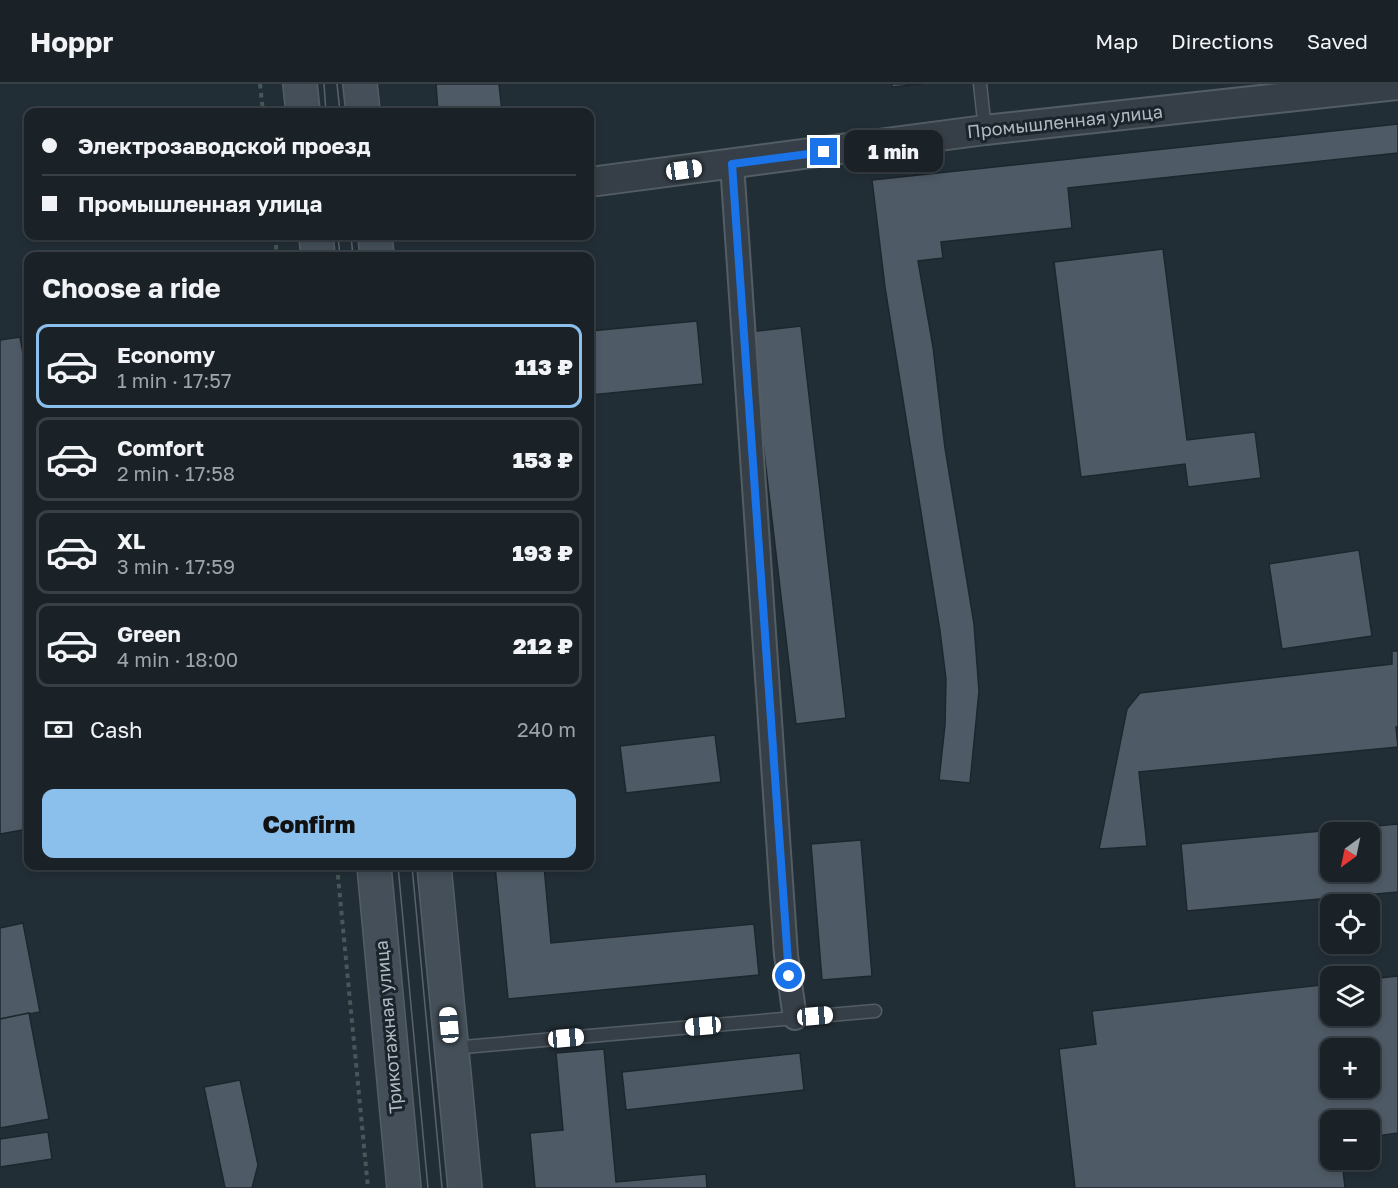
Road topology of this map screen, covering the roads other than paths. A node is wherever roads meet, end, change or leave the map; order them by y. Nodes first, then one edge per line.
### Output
1 (300, 84) edge
2 (360, 84) edge
3 (980, 84) edge
4 (1398, 85) edge
5 (303, 108) edge
6 (363, 108) edge
7 (985, 130) junction
8 (732, 164) junction
9 (594, 181) edge
10 (374, 870) edge
11 (434, 870) edge
12 (875, 1011) dead end
13 (795, 1018) junction
14 (451, 1048) junction
15 (404, 1188) edge
16 (465, 1188) edge

1 - 5 main road
2 - 6 main road
3 - 7 lane
4 - 7 street, Промышленная улица
7 - 8 street, Промышленная улица
8 - 9 street, Промышленная улица
8 - 13 street
10 - 15 main road, Трикотажная улица
11 - 14 main road
12 - 13 lane
13 - 14 lane
14 - 16 main road

